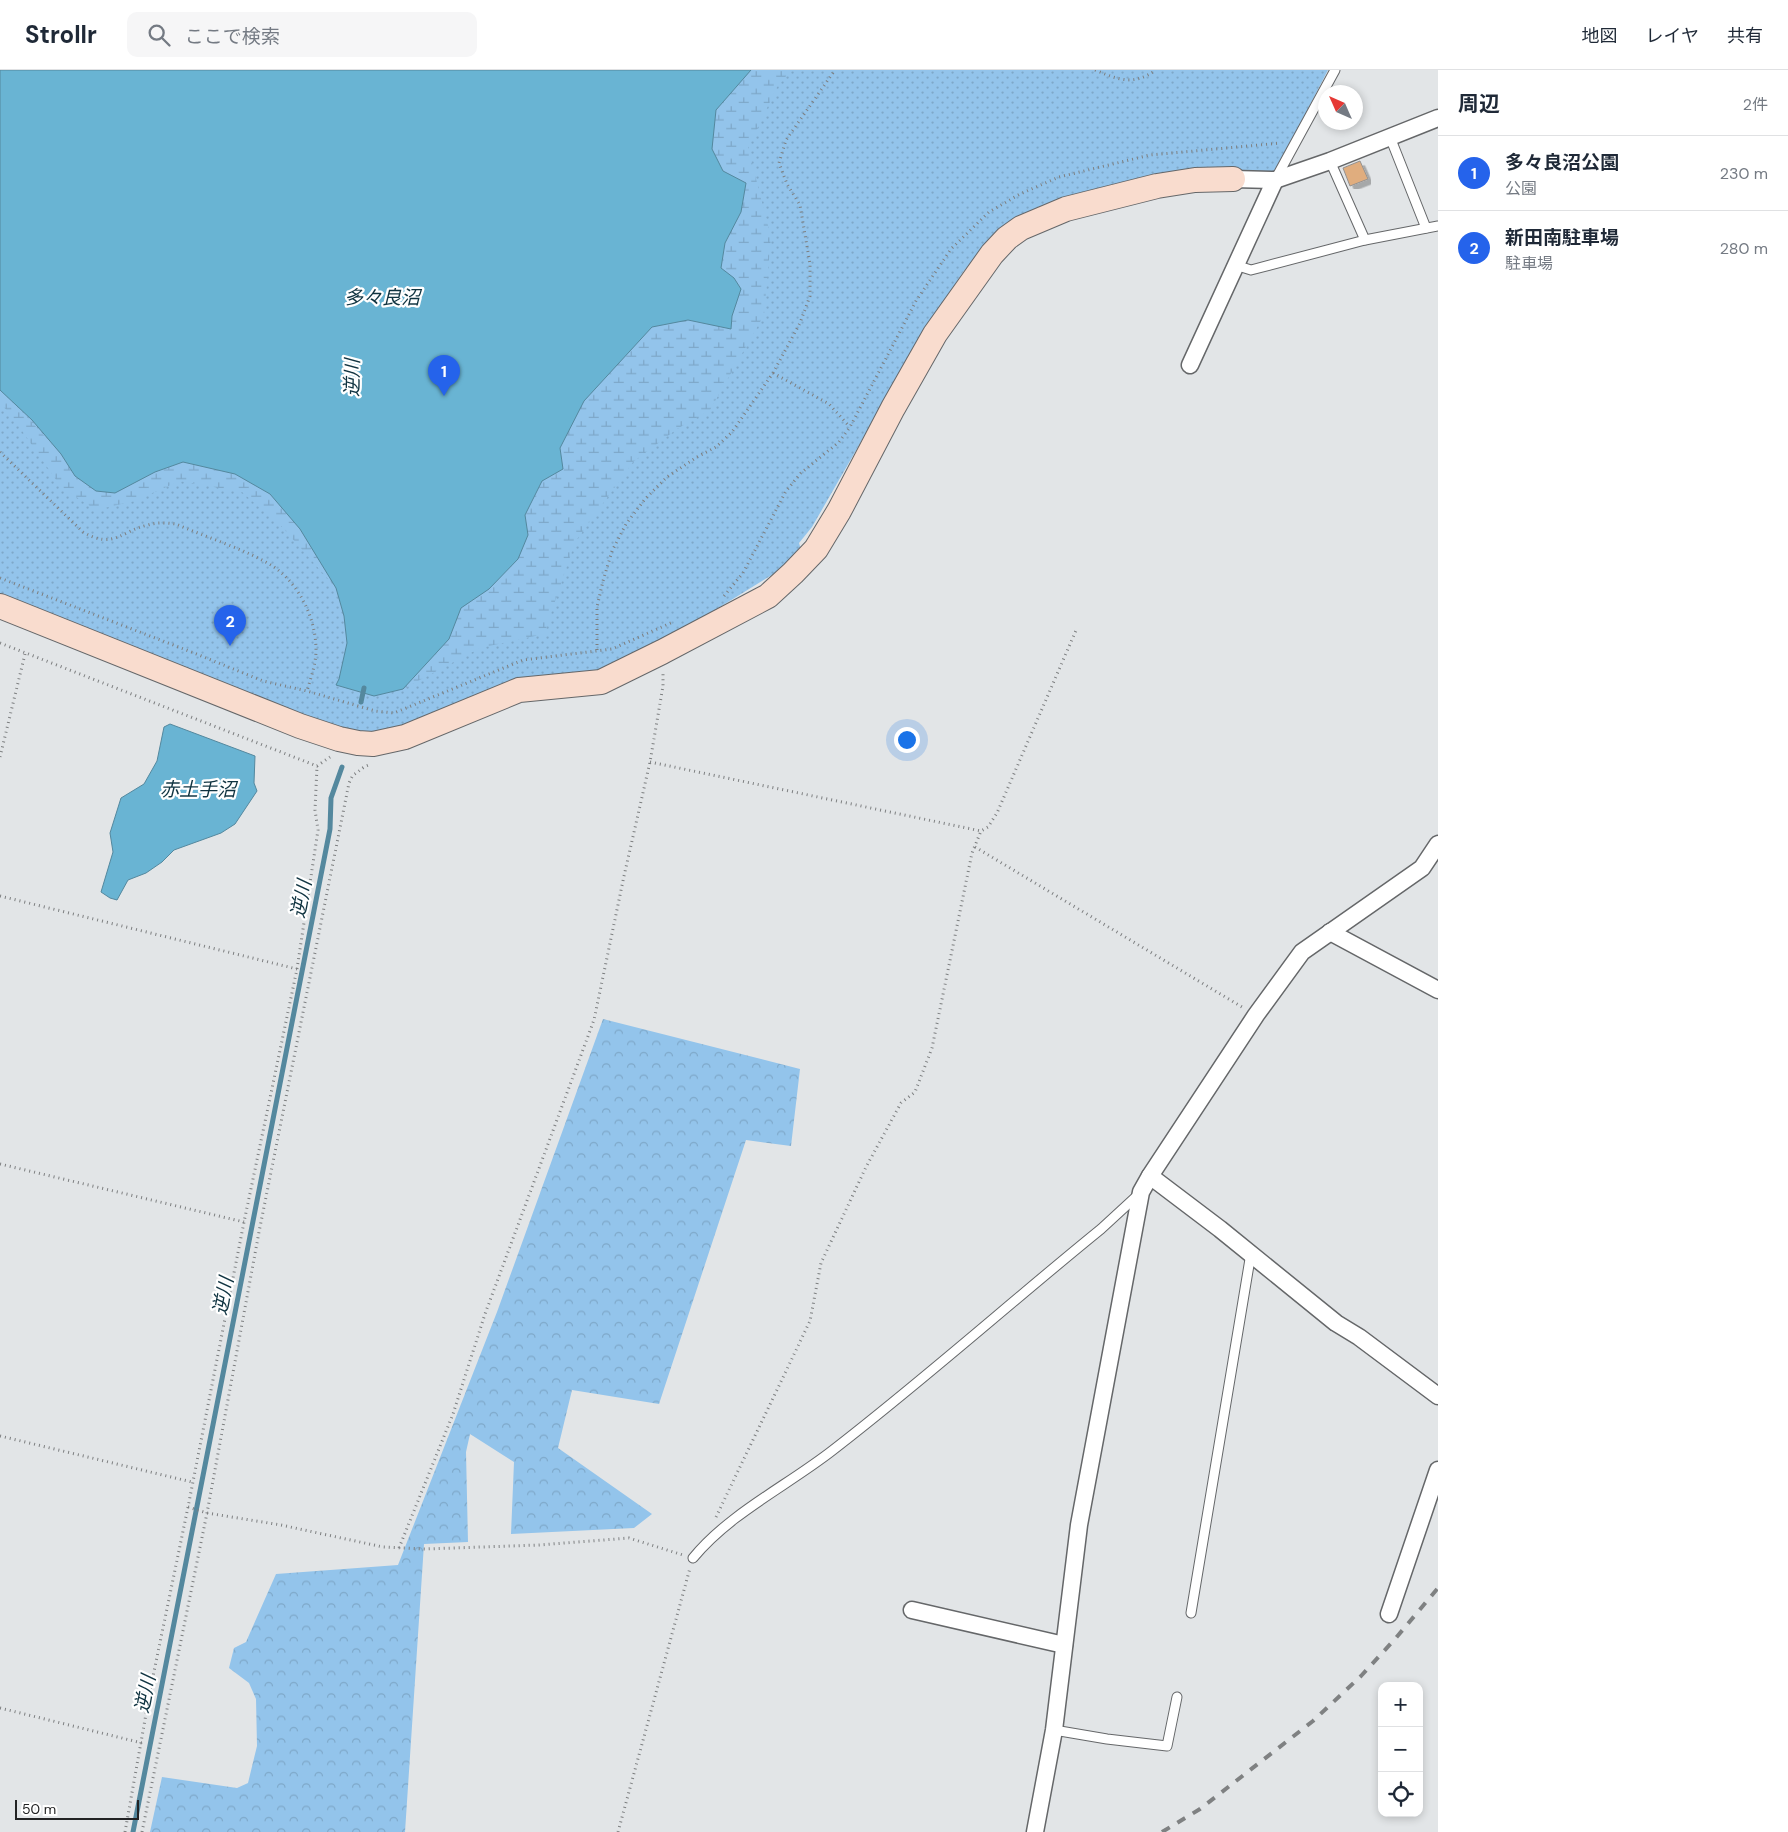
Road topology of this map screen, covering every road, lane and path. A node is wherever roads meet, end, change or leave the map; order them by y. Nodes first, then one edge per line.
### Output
1 (835, 70) edge
2 (1095, 70) edge
3 (1156, 70) edge
4 (1335, 70) edge
5 (1438, 118) edge
6 (1390, 137) junction
7 (1281, 143) dead end
8 (1330, 161) junction
9 (1233, 180) joint
10 (1275, 180) junction
11 (1438, 226) edge
12 (1426, 228) junction
13 (1365, 240) junction
14 (1235, 265) junction
15 (1190, 365) dead end
16 (773, 373) junction
17 (850, 427) junction
18 (0, 452) edge
19 (0, 578) edge
20 (720, 601) dead end
21 (0, 606) edge
22 (675, 621) dead end
23 (1077, 628) dead end
24 (0, 643) edge
25 (597, 650) junction
26 (662, 652) junction
27 (25, 654) junction
28 (307, 691) junction
29 (337, 755) dead end
30 (0, 757) edge
31 (650, 762) junction
32 (369, 764) dead end
33 (317, 766) junction
34 (981, 831) junction
35 (1438, 844) edge
36 (975, 847) junction
37 (0, 896) edge
38 (1330, 932) junction
39 (297, 968) junction
40 (1438, 990) edge
41 (1256, 1015) junction
42 (0, 1164) edge
43 (1150, 1176) junction
44 (1141, 1192) junction
45 (244, 1222) junction
46 (1250, 1253) junction
47 (1438, 1396) edge
48 (0, 1436) edge
49 (1438, 1470) edge
50 (192, 1482) junction
51 (189, 1507) junction
52 (206, 1512) junction
53 (707, 1541) junction
54 (399, 1548) junction
55 (693, 1558) junction
56 (912, 1610) dead end
57 (1191, 1612) dead end
58 (1389, 1614) dead end
59 (1064, 1645) junction
60 (1177, 1697) dead end
61 (0, 1708) edge
62 (1054, 1730) junction
63 (142, 1743) junction
64 (125, 1832) edge
65 (142, 1832) edge
66 (618, 1832) edge
67 (1035, 1832) edge

1 - 16 path
2 - 3 path
4 - 10 lane
5 - 6 street
6 - 8 street
6 - 12 lane
7 - 17 path
8 - 10 street
8 - 13 lane
9 - 10 street
9 - 26 street
10 - 14 street
11 - 12 lane
12 - 13 lane
13 - 14 lane
14 - 15 street
16 - 17 path
16 - 25 path
17 - 20 path
18 - 28 path
19 - 28 path
21 - 26 street
22 - 25 path
23 - 34 path
24 - 27 path
25 - 28 path
26 - 31 path
27 - 30 path
27 - 33 path
29 - 33 path
31 - 34 path
31 - 54 path
32 - 52 path
33 - 39 path
34 - 36 path
35 - 38 street
36 - 41 path
36 - 53 path
37 - 39 path
38 - 40 street
38 - 41 street
39 - 45 path
41 - 43 street
42 - 45 path
43 - 44 street
43 - 46 street
44 - 53 lane
44 - 59 street
45 - 50 path
46 - 47 street
46 - 57 lane
48 - 50 path
49 - 58 street
50 - 51 path
51 - 52 path
51 - 63 path
52 - 54 path
52 - 65 path
53 - 55 lane
54 - 55 path
55 - 66 path
56 - 59 street
59 - 62 street
60 - 62 lane
61 - 63 path
62 - 67 street
63 - 64 path

